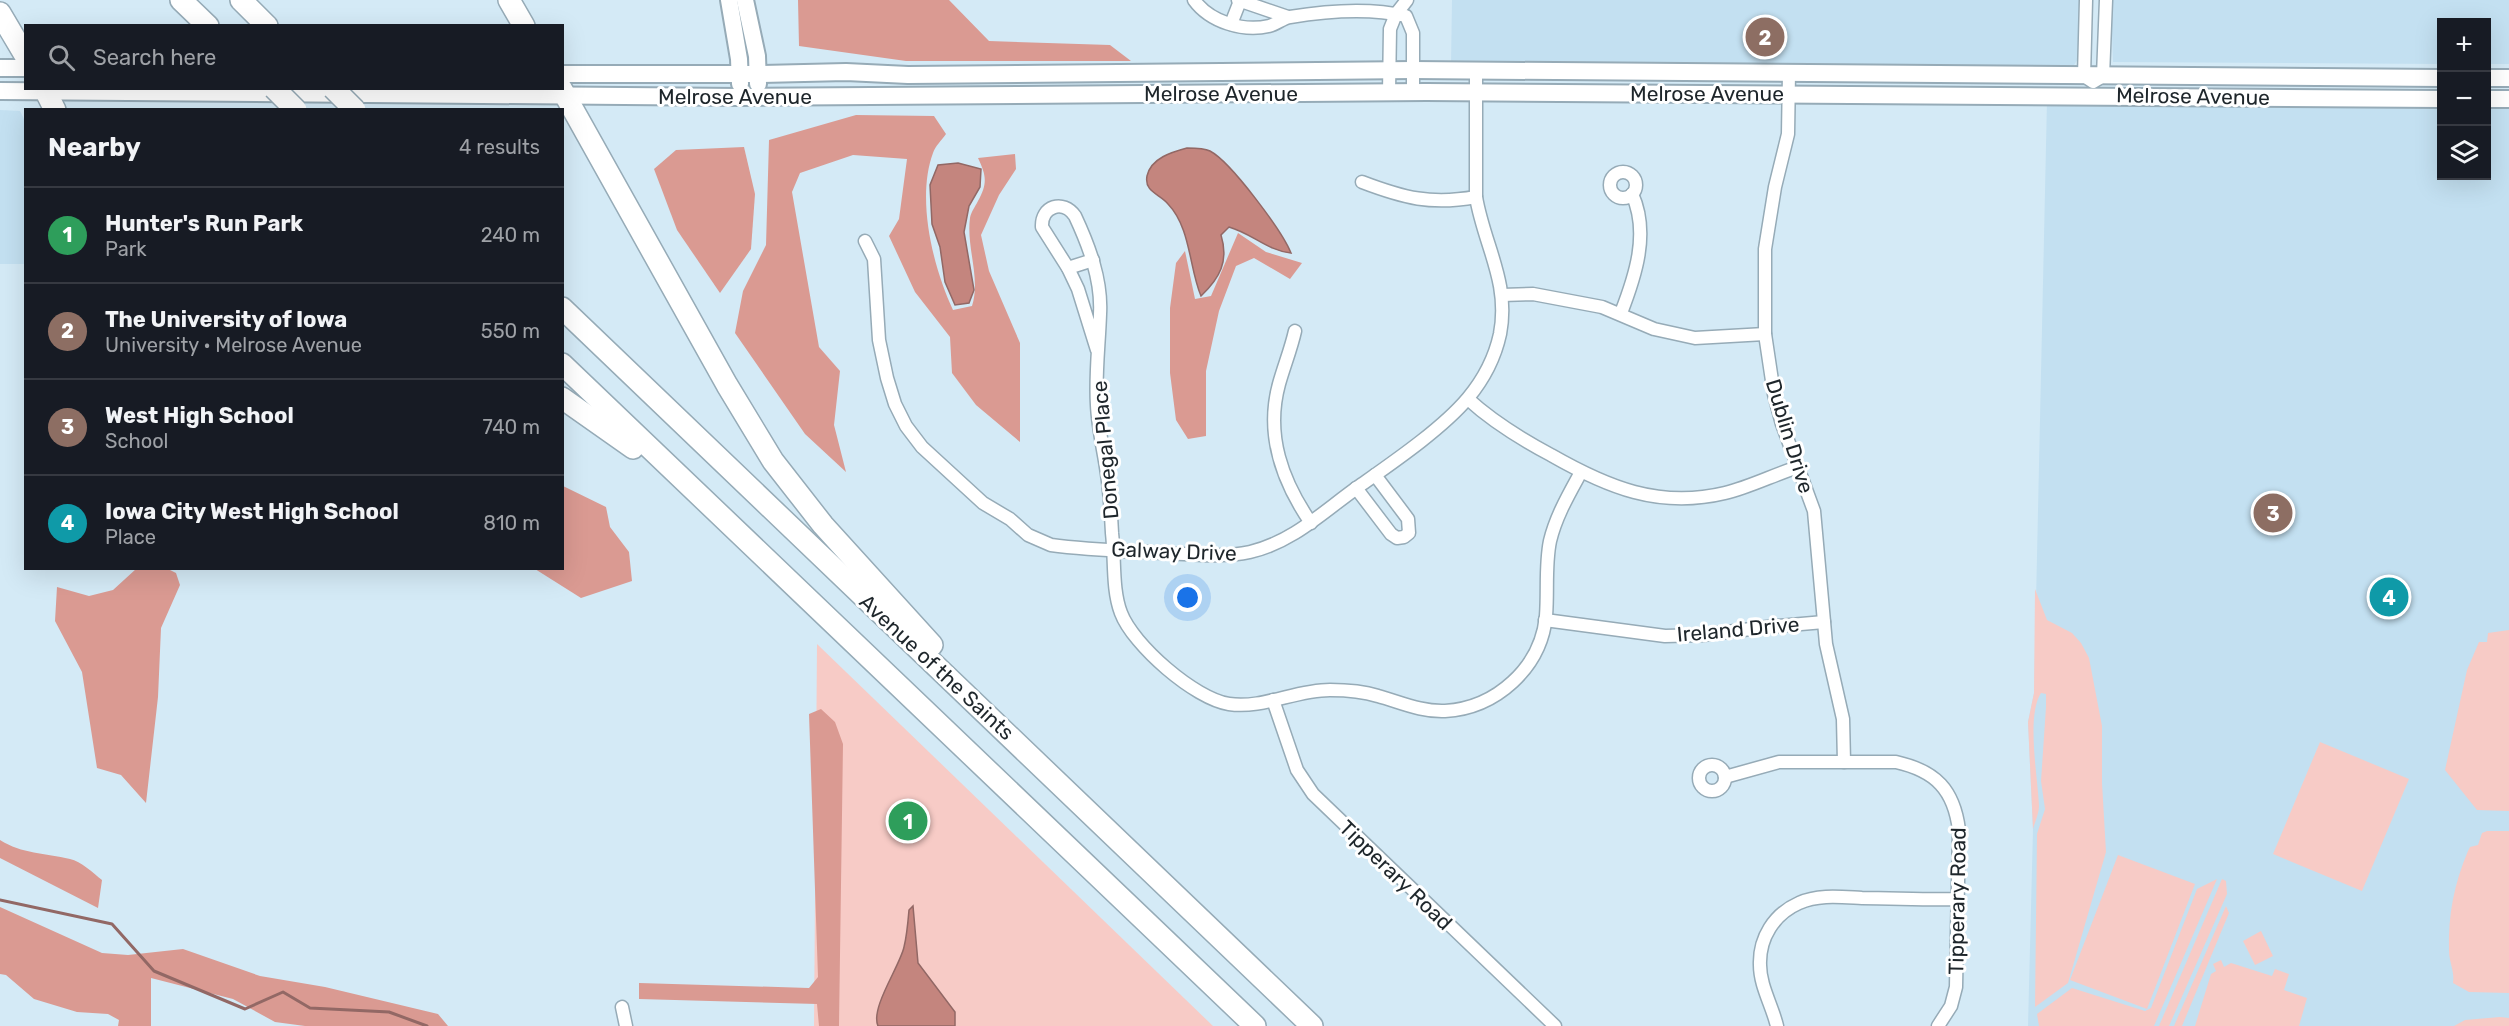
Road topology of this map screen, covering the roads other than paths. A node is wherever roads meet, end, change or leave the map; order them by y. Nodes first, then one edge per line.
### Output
1 (181, 0) edge
2 (241, 0) edge
3 (509, 0) edge
4 (729, 0) edge
5 (745, 0) edge
6 (1194, 0) edge
7 (1239, 0) edge
8 (1407, 0) edge
9 (2086, 0) edge
10 (2106, 0) edge
11 (0, 13) edge
12 (1396, 14) junction
13 (1288, 17) junction
14 (206, 24) edge
15 (265, 24) edge
16 (523, 24) edge
17 (1232, 24) junction
18 (24, 54) edge
19 (0, 68) edge
20 (24, 68) edge
21 (1390, 70) junction
22 (1413, 70) junction
23 (1476, 71) junction
24 (1789, 73) junction
25 (564, 74) edge
26 (740, 74) junction
27 (758, 74) junction
28 (2084, 76) junction
29 (2103, 76) junction
30 (2437, 78) edge
31 (2491, 78) edge
32 (2509, 78) edge
33 (276, 90) edge
34 (335, 90) edge
35 (0, 92) edge
36 (563, 92) edge
37 (1389, 92) junction
38 (1413, 92) junction
39 (1476, 92) junction
40 (1789, 93) junction
41 (49, 96) edge
42 (740, 97) junction
43 (758, 97) junction
44 (2437, 99) edge
45 (2491, 99) edge
46 (2509, 99) edge
47 (294, 108) edge
48 (353, 108) edge
49 (1362, 182) dead end
50 (1632, 194) dead end
51 (1476, 197) junction
52 (865, 241) dead end
53 (1093, 260) junction
54 (1068, 268) junction
55 (1502, 296) junction
56 (564, 310) edge
57 (1621, 314) junction
58 (1295, 331) dead end
59 (1765, 334) junction
60 (1097, 350) junction
61 (564, 366) edge
62 (564, 399) edge
63 (1468, 399) junction
64 (1798, 467) junction
65 (1581, 472) junction
66 (1375, 475) junction
67 (1356, 488) junction
68 (1311, 523) junction
69 (1114, 550) junction
70 (1545, 620) junction
71 (1824, 622) junction
72 (1273, 700) junction
73 (918, 705) junction
74 (1844, 762) junction
75 (1038, 763) junction
76 (1725, 777) dead end
77 (1959, 899) junction
78 (622, 1007) dead end
79 (626, 1026) edge
80 (1255, 1026) edge
81 (1312, 1026) edge
82 (1555, 1026) edge
83 (1777, 1026) edge
84 (1938, 1026) edge

1 - 14 highway
2 - 15 highway
3 - 16 highway
4 - 26 main road
5 - 27 main road
6 - 17 street
7 - 13 street
7 - 17 street
8 - 12 street
9 - 28 street
10 - 29 street
11 - 18 highway
12 - 13 street
12 - 21 street
12 - 22 street
13 - 17 street
19 - 20 main road
21 - 22 main road, Melrose Avenue
21 - 27 main road, Melrose Avenue
21 - 37 street
22 - 23 main road, Melrose Avenue
22 - 38 street
23 - 24 main road, Melrose Avenue
23 - 39 street, Galway Drive
24 - 28 main road, Melrose Avenue
24 - 40 street, Dublin Drive
25 - 26 main road, Melrose Avenue
26 - 27 main road, Melrose Avenue
26 - 42 main road
27 - 43 main road
28 - 29 main road, Melrose Avenue
29 - 30 main road, Melrose Avenue
31 - 32 main road
33 - 47 highway, bridge
34 - 48 highway, bridge
35 - 41 main road, Melrose Avenue
36 - 41 main road, Melrose Avenue
36 - 42 main road, Melrose Avenue
36 - 75 highway
37 - 38 main road, Melrose Avenue
37 - 43 main road, Melrose Avenue
38 - 39 main road, Melrose Avenue
39 - 40 main road, Melrose Avenue
39 - 51 street, Galway Drive
40 - 44 main road, Melrose Avenue
40 - 59 street, Dublin Drive
42 - 43 main road, Melrose Avenue
45 - 46 main road
49 - 51 street
50 - 57 street
51 - 55 street, Galway Drive
52 - 69 street, Galway Drive
53 - 54 street
53 - 54 street, Donegal Place
53 - 60 street, Donegal Place
54 - 60 street, Donegal Place
55 - 57 street
55 - 63 street, Galway Drive
56 - 75 highway, Avenue of the Saints
57 - 59 street
58 - 68 street
59 - 64 street, Dublin Drive
60 - 69 street, Donegal Place
61 - 73 highway, Avenue of the Saints
62 - 73 highway
63 - 65 street
63 - 66 street, Galway Drive
64 - 65 street
64 - 71 street, Dublin Drive
65 - 70 street, Donegal Place
66 - 67 street, Galway Drive
66 - 67 street
67 - 68 street, Galway Drive
68 - 69 street, Galway Drive
69 - 72 street, Donegal Place
70 - 71 street, Ireland Drive
70 - 72 street, Donegal Place
71 - 74 street, Dublin Drive
72 - 82 street, Tipperary Road
73 - 80 highway, Avenue of the Saints
74 - 76 street, Tipperary Road
74 - 77 street, Tipperary Road
75 - 81 highway, Avenue of the Saints
77 - 83 street
77 - 84 street, Tipperary Road
78 - 79 street

